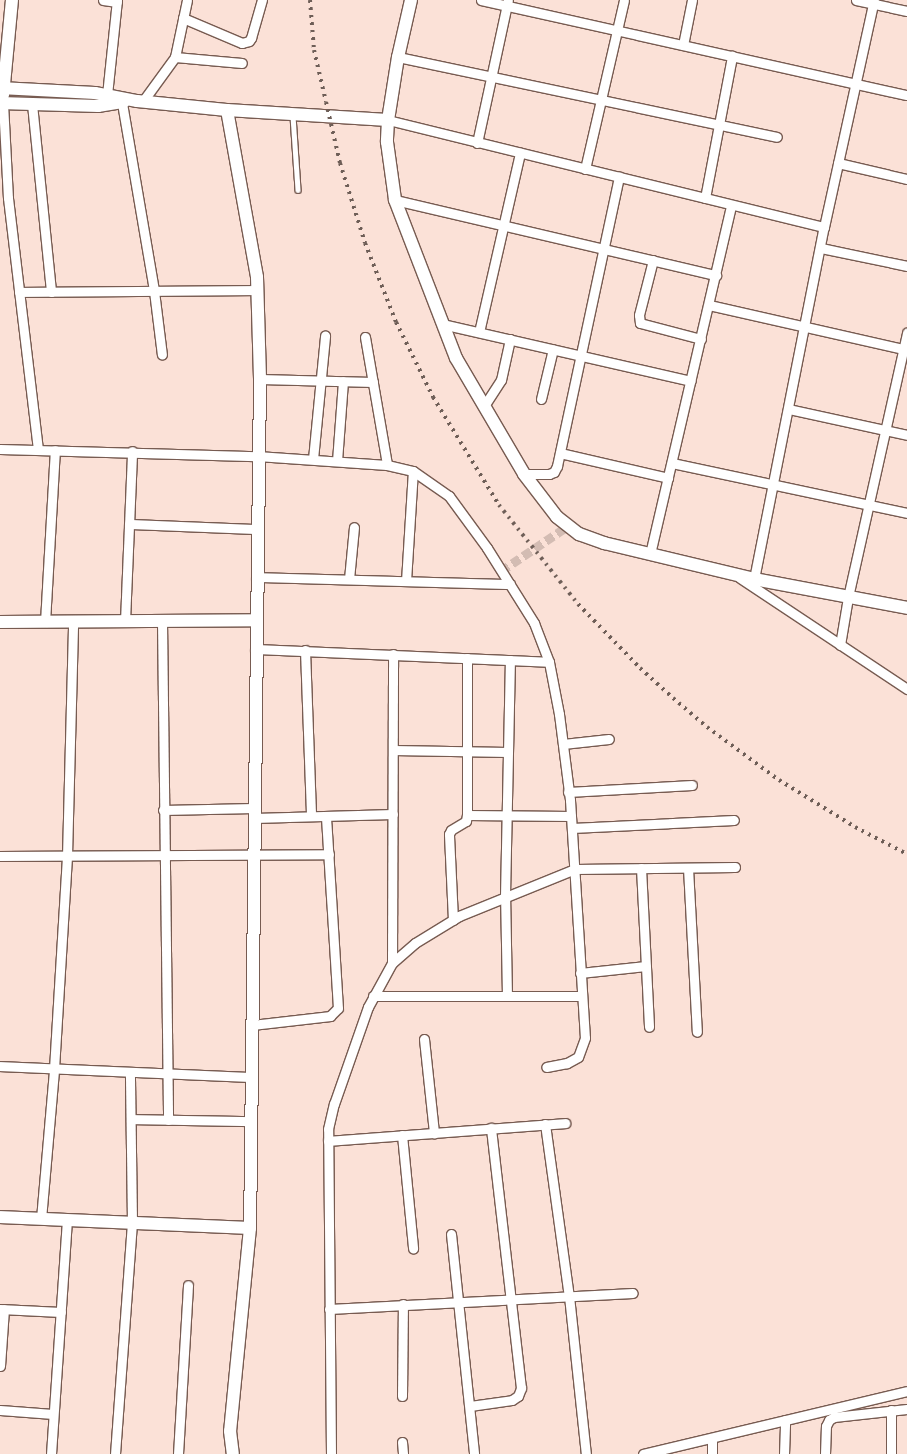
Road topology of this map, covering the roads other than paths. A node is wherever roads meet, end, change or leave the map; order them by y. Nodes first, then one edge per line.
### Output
1 (12, 0) edge
2 (103, 0) edge
3 (186, 0) edge
4 (262, 0) edge
5 (411, 0) edge
6 (481, 0) edge
7 (624, 0) edge
8 (692, 0) edge
9 (856, 0) edge
10 (117, 1) edge
11 (873, 2) edge
12 (508, 3) edge
13 (907, 11) edge
14 (183, 18) junction
15 (618, 30) junction
16 (683, 45) junction
17 (732, 56) junction
18 (175, 57) junction
19 (398, 57) junction
20 (242, 63) dead end
21 (491, 77) junction
22 (855, 83) junction
23 (2, 88) edge
24 (107, 95) junction
25 (907, 95) edge
26 (601, 100) junction
27 (140, 101) junction
28 (122, 102) junction
29 (1, 103) edge
30 (32, 104) junction
31 (228, 110) junction
32 (293, 113) junction
33 (388, 120) junction
34 (719, 125) junction
35 (777, 137) dead end
36 (477, 143) junction
37 (520, 153) junction
38 (838, 163) junction
39 (585, 169) junction
40 (619, 178) junction
41 (907, 179) edge
42 (4, 185) edge
43 (298, 190) dead end
44 (705, 198) junction
45 (395, 200) junction
46 (731, 205) junction
47 (504, 225) junction
48 (824, 227) junction
49 (820, 248) junction
50 (604, 249) junction
51 (653, 260) junction
52 (907, 266) edge
53 (716, 275) junction
54 (257, 290) junction
55 (154, 291) junction
56 (19, 292) junction
57 (51, 292) junction
58 (709, 305) junction
59 (442, 324) junction
60 (805, 327) junction
61 (479, 332) junction
62 (907, 333) edge
63 (326, 336) dead end
64 (365, 337) dead end
65 (510, 339) junction
66 (701, 339) junction
67 (553, 349) junction
68 (905, 350) edge
69 (162, 355) dead end
70 (581, 356) junction
71 (260, 379) junction
72 (321, 380) junction
73 (343, 381) junction
74 (690, 381) junction
75 (373, 382) junction
76 (541, 399) dead end
77 (484, 406) junction
78 (789, 409) junction
79 (886, 430) junction
80 (907, 435) edge
81 (0, 449) edge
82 (38, 450) junction
83 (55, 450) junction
84 (132, 451) junction
85 (560, 453) junction
86 (257, 456) junction
87 (313, 459) junction
88 (336, 461) junction
89 (672, 463) junction
90 (386, 465) junction
91 (413, 472) junction
92 (524, 474) junction
93 (668, 478) junction
94 (773, 484) junction
95 (869, 505) junction
96 (907, 513) edge
97 (129, 524) junction
98 (354, 527) dead end
99 (256, 529) junction
100 (650, 554) junction
101 (733, 574) junction
102 (256, 577) junction
103 (754, 579) junction
104 (349, 580) junction
105 (406, 581) junction
106 (510, 584) junction
107 (848, 597) junction
108 (907, 608) edge
109 (256, 620) junction
110 (74, 621) junction
111 (126, 621) junction
112 (162, 621) junction
113 (0, 622) edge
114 (45, 622) junction
115 (840, 645) junction
116 (255, 648) junction
117 (306, 650) junction
118 (393, 654) junction
119 (467, 658) junction
120 (510, 660) junction
121 (549, 662) junction
122 (907, 689) edge
123 (609, 739) dead end
124 (562, 744) junction
125 (393, 750) junction
126 (466, 752) junction
127 (508, 752) junction
128 (692, 785) dead end
129 (568, 792) junction
130 (163, 810) junction
131 (254, 813) junction
132 (393, 814) junction
133 (467, 814) junction
134 (507, 814) junction
135 (310, 816) junction
136 (326, 816) junction
137 (571, 816) junction
138 (734, 820) dead end
139 (572, 828) junction
140 (329, 854) junction
141 (0, 856) edge
142 (67, 856) junction
143 (164, 856) junction
144 (253, 856) junction
145 (641, 868) junction
146 (688, 868) junction
147 (735, 868) dead end
148 (575, 869) junction
149 (505, 896) junction
150 (453, 920) junction
151 (392, 963) junction
152 (646, 966) junction
153 (580, 973) junction
154 (373, 996) junction
155 (507, 996) junction
156 (582, 996) junction
157 (252, 1026) junction
158 (649, 1027) dead end
159 (697, 1032) dead end
160 (424, 1040) dead end
161 (0, 1066) edge
162 (546, 1067) dead end
163 (54, 1069) junction
164 (130, 1072) junction
165 (167, 1074) junction
166 (251, 1077) junction
167 (130, 1119) junction
168 (168, 1120) junction
169 (251, 1121) junction
170 (565, 1123) dead end
171 (545, 1124) junction
172 (491, 1128) junction
173 (434, 1133) junction
174 (402, 1135) junction
175 (328, 1141) junction
176 (0, 1217) edge
177 (41, 1219) junction
178 (67, 1220) junction
179 (132, 1222) junction
180 (250, 1228) junction
181 (451, 1234) dead end
182 (413, 1248) dead end
183 (188, 1285) dead end
184 (633, 1293) dead end
185 (569, 1296) junction
186 (510, 1298) junction
187 (459, 1301) junction
188 (403, 1304) junction
189 (2, 1309) edge
190 (329, 1309) junction
191 (61, 1312) junction
192 (0, 1366) edge
193 (907, 1391) edge
194 (402, 1396) dead end
195 (470, 1406) junction
196 (907, 1409) edge
197 (0, 1410) edge
198 (891, 1410) junction
199 (54, 1414) junction
200 (785, 1420) junction
201 (712, 1438) junction
202 (402, 1442) dead end
203 (51, 1454) edge
204 (115, 1454) edge
205 (178, 1454) edge
206 (233, 1454) edge
207 (331, 1454) edge
208 (403, 1454) edge
209 (474, 1454) edge
210 (586, 1454) edge
211 (643, 1454) edge
212 (712, 1454) edge
213 (784, 1454) edge
214 (825, 1454) edge
215 (891, 1454) edge

1 - 23 street
2 - 10 street
3 - 14 street
4 - 14 street
5 - 19 street
6 - 12 street
7 - 15 street
8 - 16 street
9 - 11 street
10 - 24 street
11 - 13 street
11 - 22 street
12 - 15 street
12 - 21 street
14 - 18 street
15 - 16 street
15 - 26 street
16 - 17 street
17 - 22 street
17 - 34 street
18 - 20 street
18 - 27 street
19 - 21 street
19 - 33 street
21 - 26 street
21 - 36 street
22 - 25 street
22 - 38 street
23 - 24 street
23 - 29 street
24 - 27 street
26 - 34 street
26 - 39 street
27 - 28 street
27 - 31 street
28 - 30 street
28 - 55 street
29 - 30 street
29 - 42 street
30 - 57 street
31 - 32 street
31 - 54 street
32 - 33 street
32 - 43 lane
33 - 36 street
33 - 45 street
34 - 35 street
34 - 44 street
36 - 37 street
37 - 39 street
37 - 47 street
38 - 41 street
38 - 48 street
39 - 40 street
40 - 44 street
40 - 50 street
42 - 56 street
44 - 46 street
45 - 47 street
45 - 59 street
46 - 48 street
46 - 53 street
47 - 50 street
47 - 61 street
48 - 49 street
49 - 52 street
49 - 60 street
50 - 51 street
50 - 70 street
51 - 53 street
51 - 66 street
53 - 58 street
54 - 55 street
54 - 71 street
55 - 57 street
55 - 69 street
56 - 57 street
56 - 82 street
58 - 60 street
58 - 66 street
59 - 61 street
59 - 77 street
60 - 68 street
60 - 78 street
61 - 65 street
62 - 68 street
63 - 72 street
64 - 75 street
65 - 67 street
65 - 77 street
66 - 74 street
67 - 70 street
67 - 76 street
68 - 79 street
70 - 74 street
70 - 85 street
71 - 72 street
71 - 86 street
72 - 73 street
72 - 87 street
73 - 75 street
73 - 88 street
74 - 89 street
75 - 90 street
77 - 92 street
78 - 79 street
78 - 94 street
79 - 80 street
79 - 95 street
81 - 82 street
82 - 83 street
83 - 84 street
83 - 114 street
84 - 86 street
84 - 97 street
85 - 92 street
85 - 93 street
86 - 87 street
86 - 99 street
87 - 88 street
88 - 90 street
89 - 93 street
89 - 94 street
90 - 91 street
91 - 105 street
91 - 106 street
92 - 100 street
93 - 100 street
94 - 95 street
94 - 103 street
95 - 96 street
95 - 107 street
97 - 99 street
97 - 111 street
98 - 104 street
99 - 102 street
100 - 101 street
101 - 103 street
101 - 115 street
102 - 104 street
102 - 109 street
103 - 107 street
104 - 105 street
105 - 106 street
106 - 121 street
107 - 108 street
107 - 115 street
109 - 112 street
109 - 116 street
110 - 111 street
110 - 114 street
110 - 142 street
111 - 112 street
112 - 130 street
113 - 114 street
115 - 122 street
116 - 117 street
116 - 131 street
117 - 118 street
117 - 135 street
118 - 119 street
118 - 125 street
119 - 120 street
119 - 126 street
120 - 121 street
120 - 127 street
121 - 124 street
123 - 124 street
124 - 129 street
125 - 126 street
125 - 132 street
126 - 127 street
126 - 133 street
127 - 134 street
128 - 129 street
129 - 137 street
130 - 131 street
130 - 143 street
131 - 135 street
131 - 144 street
132 - 136 street
132 - 151 street
133 - 134 street
133 - 150 street
134 - 137 street
134 - 149 street
135 - 136 street
136 - 140 street
137 - 139 street
138 - 139 street
139 - 148 street
140 - 144 street
140 - 157 street
141 - 142 street
142 - 143 street
142 - 163 street
143 - 144 street
143 - 165 street
144 - 157 street
145 - 146 street
145 - 148 street
145 - 152 street
146 - 147 street
146 - 159 street
148 - 149 street
148 - 153 street
149 - 150 street
149 - 155 street
150 - 151 street
151 - 154 street
152 - 153 street
152 - 158 street
153 - 156 street
154 - 155 street
154 - 175 street
155 - 156 street
156 - 162 street
157 - 166 street
160 - 173 street
161 - 163 street
163 - 164 street
163 - 177 street
164 - 165 street
164 - 167 street
165 - 166 street
165 - 168 street
166 - 169 street
167 - 168 street
167 - 179 street
168 - 169 street
169 - 180 street
170 - 171 street
171 - 172 street
171 - 185 street
172 - 173 street
172 - 186 street
173 - 174 street
174 - 175 street
174 - 182 street
175 - 190 street
176 - 177 street
177 - 178 street
178 - 179 street
178 - 191 street
179 - 180 street
179 - 204 street
180 - 206 street
181 - 187 street
183 - 205 street
184 - 185 street
185 - 186 street
185 - 210 street
186 - 187 street
186 - 195 street
187 - 188 street
187 - 195 street
188 - 190 street
188 - 194 street
189 - 191 street
189 - 192 street
190 - 207 street
191 - 199 street
193 - 200 street
195 - 209 street
196 - 198 street
197 - 199 street
198 - 214 street
198 - 215 street
199 - 203 street
200 - 201 street
200 - 213 street
201 - 211 street
201 - 212 street
202 - 208 street

